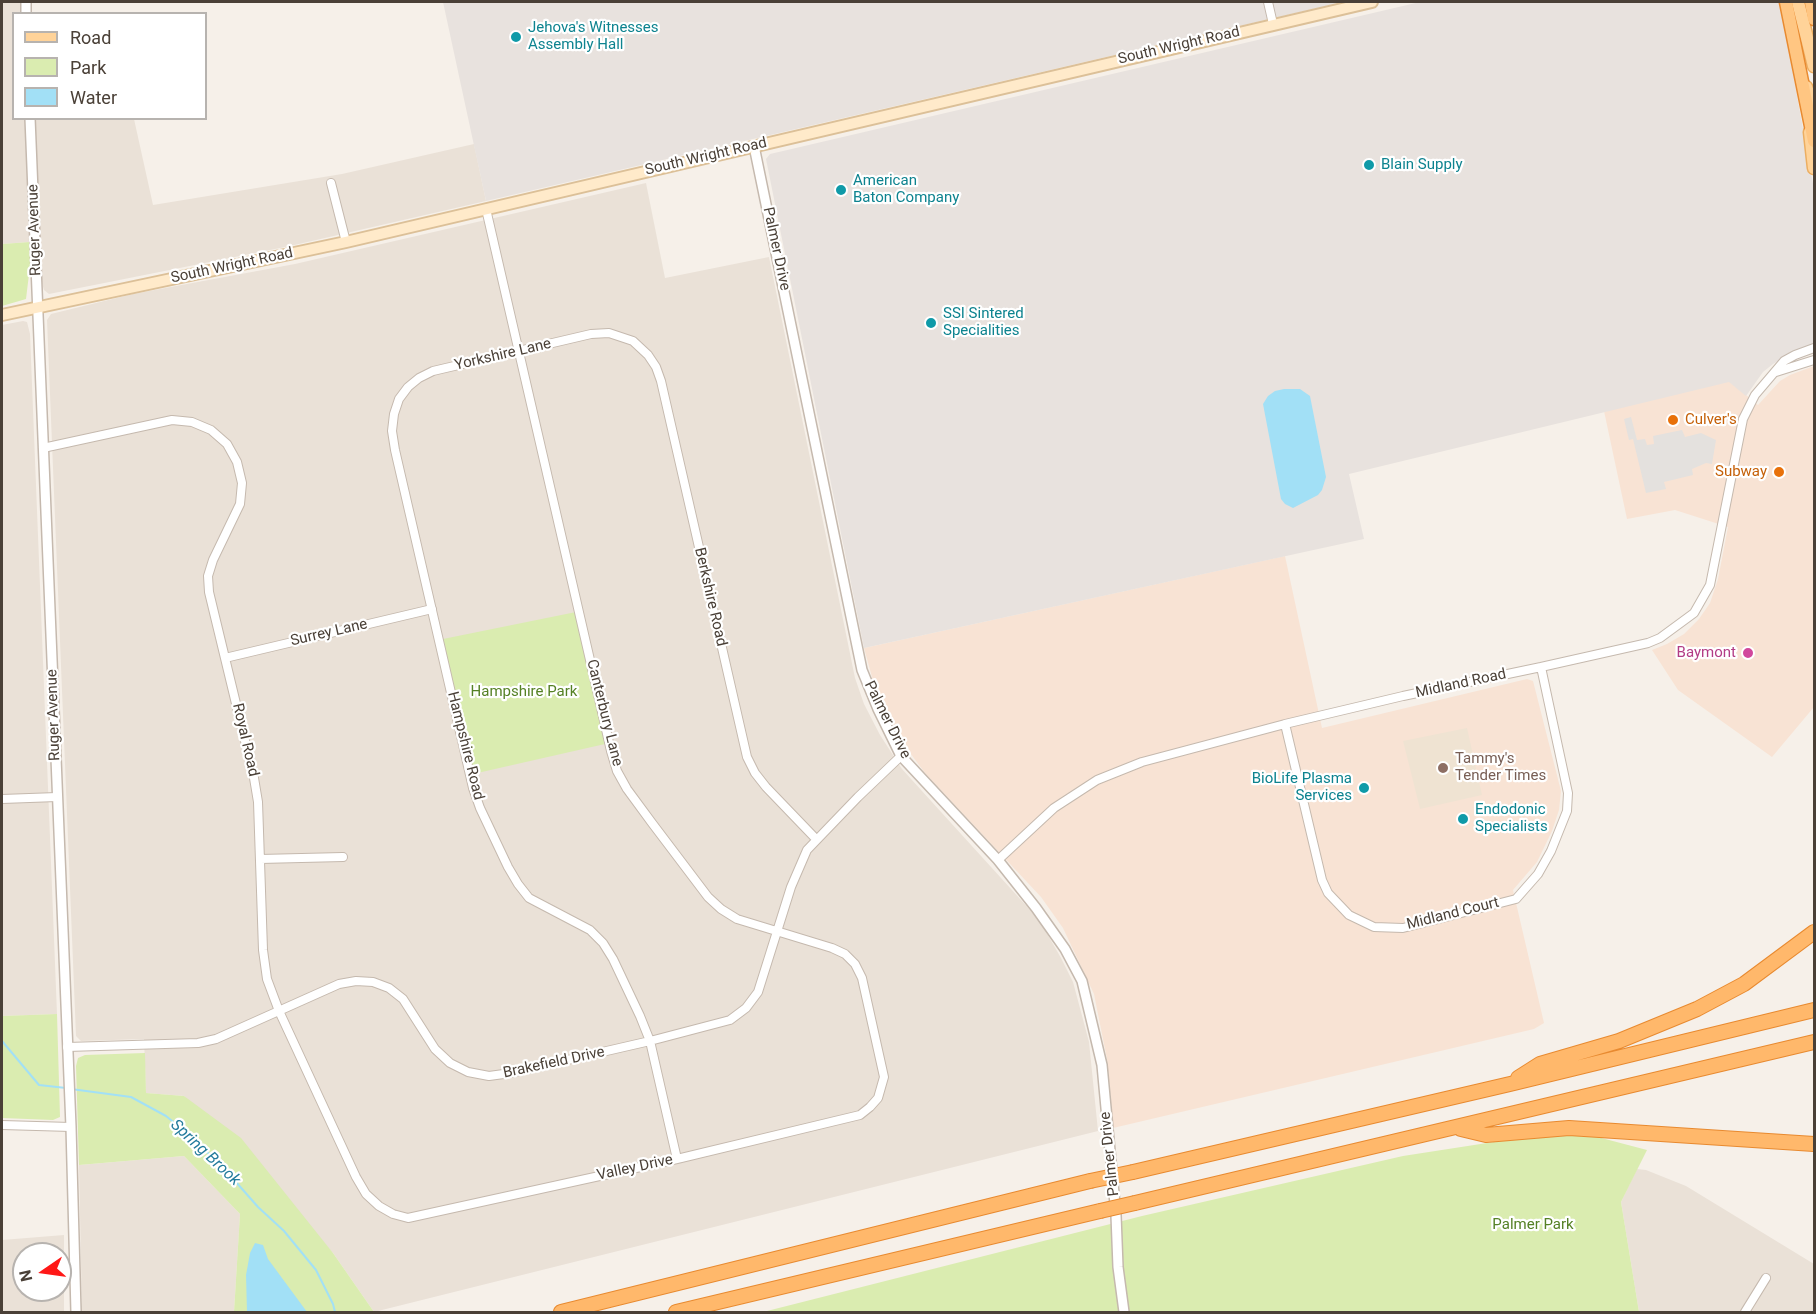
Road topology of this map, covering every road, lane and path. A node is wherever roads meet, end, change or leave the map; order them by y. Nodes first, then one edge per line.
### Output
1 (1268, 2) edge
2 (1372, 2) edge
3 (1786, 2) edge
4 (1798, 2) edge
5 (1811, 2) edge
6 (1815, 19) edge
7 (1273, 24) junction
8 (1815, 66) edge
9 (1811, 107) edge
10 (30, 120) edge
11 (1815, 141) edge
12 (754, 146) junction
13 (1815, 168) edge
14 (332, 183) dead end
15 (486, 209) junction
16 (346, 242) junction
17 (38, 307) junction
18 (2, 315) edge
19 (633, 341) joint
20 (1815, 348) edge
21 (519, 351) junction
22 (1815, 360) edge
23 (1774, 373) junction
24 (394, 414) joint
25 (43, 448) junction
26 (432, 609) junction
27 (225, 657) junction
28 (1541, 667) junction
29 (1285, 724) junction
30 (902, 756) junction
31 (57, 797) junction
32 (2, 799) edge
33 (816, 839) junction
34 (343, 857) dead end
35 (260, 859) junction
36 (998, 860) junction
37 (777, 931) junction
38 (1815, 932) edge
39 (1815, 1010) edge
40 (279, 1011) junction
41 (650, 1041) junction
42 (1815, 1042) edge
43 (67, 1047) junction
44 (1510, 1084) junction
45 (878, 1098) joint
46 (2, 1125) edge
47 (71, 1127) junction
48 (1456, 1128) junction
49 (1815, 1144) edge
50 (677, 1159) junction
51 (386, 1211) joint
52 (1766, 1278) dead end
53 (76, 1312) edge
54 (561, 1312) edge
55 (676, 1312) edge
56 (1124, 1312) edge
57 (1745, 1312) edge

1 - 7 street
2 - 7 main road, South Wright Road
3 - 9 highway
4 - 8 main road
5 - 6 highway
7 - 12 main road, South Wright Road
9 - 11 highway
9 - 13 main road
10 - 17 street, Ruger Avenue
12 - 15 main road, South Wright Road
12 - 30 street, Palmer Drive
14 - 16 street
15 - 16 main road, South Wright Road
15 - 21 street, Canterbury Lane
16 - 17 main road, South Wright Road
17 - 18 main road, South Wright Road
17 - 25 street, Ruger Avenue
19 - 21 street, Yorkshire Lane
19 - 33 street, Berkshire Road
20 - 23 street, Midland Road
21 - 24 street, Yorkshire Lane
21 - 37 street, Canterbury Lane
22 - 23 street
23 - 28 street, Midland Road
24 - 26 street, Hampshire Road
25 - 27 street, Royal Road
25 - 31 street, Ruger Avenue
26 - 27 street, Surrey Lane
26 - 41 street, Hampshire Road
27 - 35 street, Royal Road
28 - 29 street, Midland Road
28 - 29 street, Midland Court
29 - 36 street, Midland Road
30 - 33 street, Brakefield Drive
30 - 36 street, Palmer Drive
31 - 32 street
31 - 43 street, Ruger Avenue
33 - 37 street, Brakefield Drive
34 - 35 street
35 - 40 street, Royal Road
36 - 56 street, Palmer Drive
37 - 41 street, Brakefield Drive
37 - 45 street, Canterbury Lane
38 - 44 highway
39 - 44 highway
40 - 41 street, Brakefield Drive
40 - 43 street, Brakefield Drive
40 - 51 street, Royal Road
41 - 50 street, Hampshire Road
42 - 48 highway
43 - 47 street, Ruger Avenue
44 - 54 highway, bridge
45 - 50 street, Valley Drive
46 - 47 street
47 - 53 street, Ruger Avenue
48 - 49 highway
48 - 55 highway, bridge
50 - 51 street, Valley Drive
52 - 57 street

